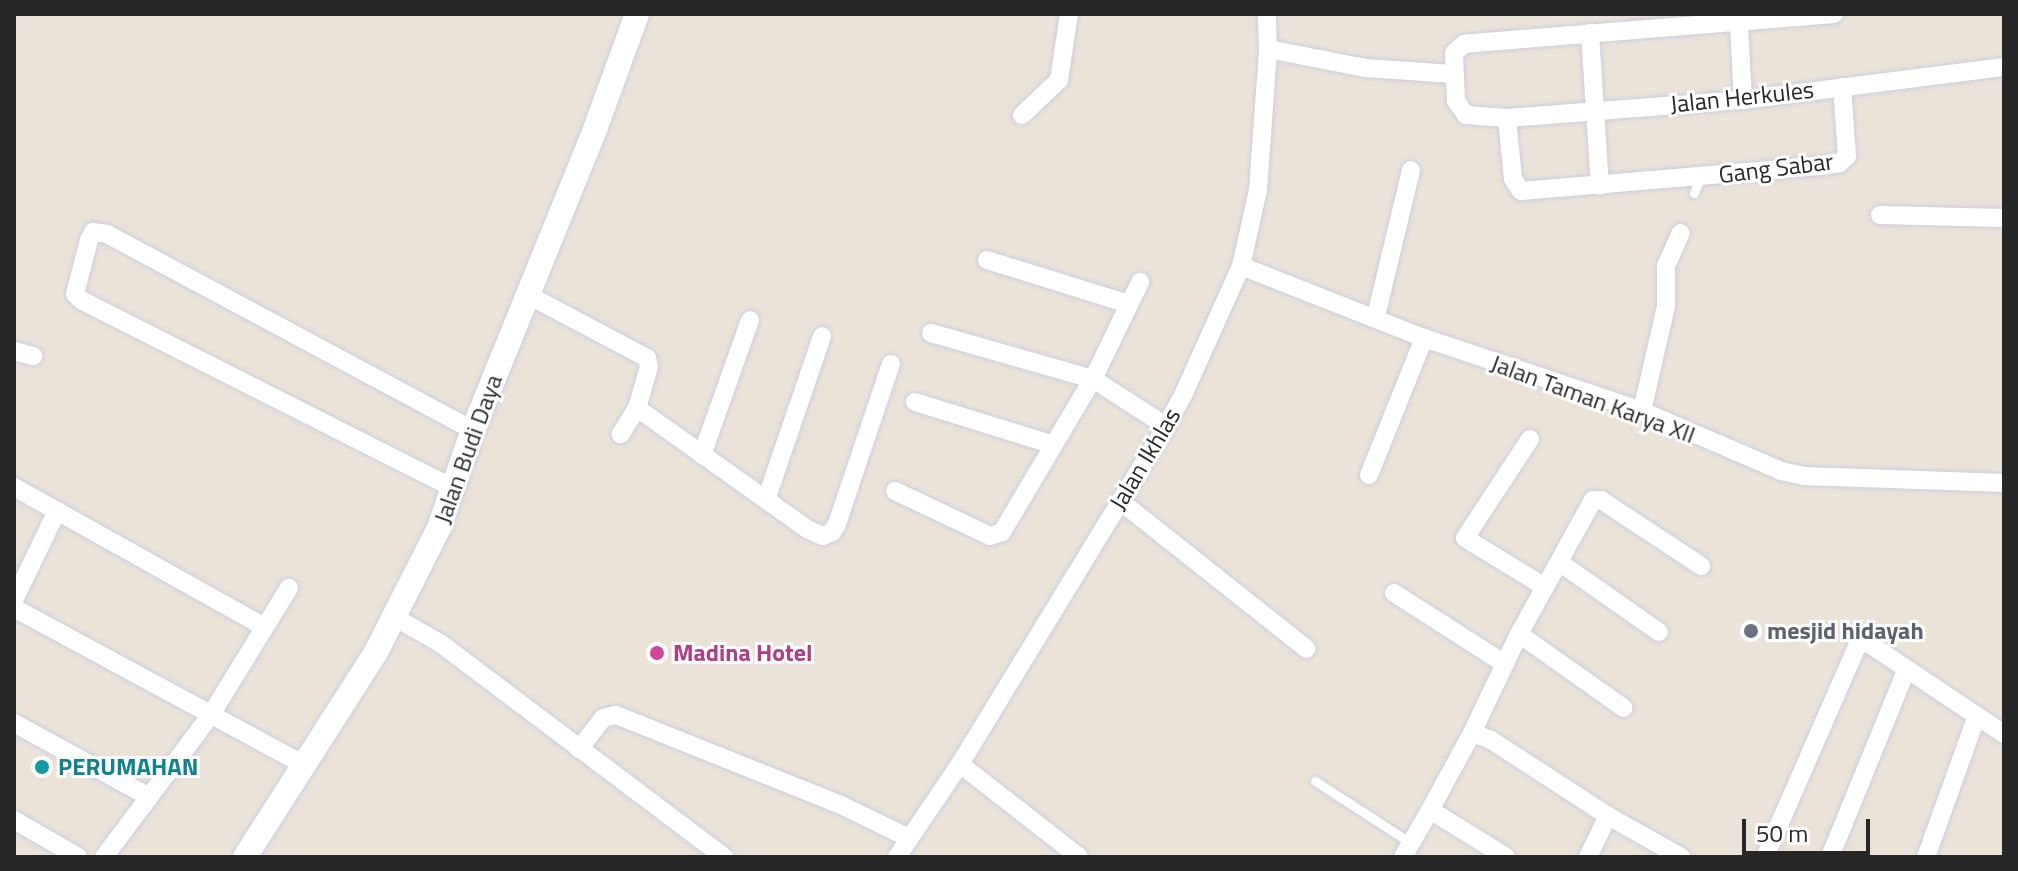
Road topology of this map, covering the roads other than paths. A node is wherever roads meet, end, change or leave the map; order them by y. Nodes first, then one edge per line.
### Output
1 (637, 14) edge
2 (1069, 14) edge
3 (1267, 14) edge
4 (1834, 14) edge
5 (1739, 24) junction
6 (1590, 33) junction
7 (1268, 49) junction
8 (2004, 67) edge
9 (1453, 74) junction
10 (1842, 87) junction
11 (1743, 100) junction
12 (1594, 110) junction
13 (1022, 115) dead end
14 (1507, 118) junction
15 (1411, 170) dead end
16 (1600, 186) junction
17 (1880, 215) dead end
18 (2004, 218) edge
19 (1681, 233) dead end
20 (987, 260) dead end
21 (1241, 266) junction
22 (1140, 282) dead end
23 (528, 295) junction
24 (1129, 304) junction
25 (1376, 316) junction
26 (750, 320) dead end
27 (931, 333) dead end
28 (822, 336) dead end
29 (1424, 338) junction
30 (14, 351) edge
31 (33, 356) dead end
32 (891, 364) dead end
33 (1093, 379) junction
34 (915, 402) dead end
35 (637, 408) junction
36 (1642, 411) junction
37 (1166, 426) junction
38 (473, 430) junction
39 (621, 434) dead end
40 (1530, 439) dead end
41 (1054, 445) junction
42 (702, 455) junction
43 (1369, 475) dead end
44 (2004, 483) edge
45 (14, 487) edge
46 (453, 488) junction
47 (895, 491) dead end
48 (766, 500) junction
49 (1120, 501) junction
50 (57, 511) junction
51 (1559, 562) junction
52 (1701, 566) dead end
53 (1545, 587) junction
54 (289, 588) dead end
55 (1394, 593) dead end
56 (14, 600) edge
57 (14, 608) edge
58 (394, 617) junction
59 (265, 627) junction
60 (1659, 632) dead end
61 (1519, 634) junction
62 (1307, 649) dead end
63 (1505, 664) junction
64 (1906, 671) junction
65 (1624, 708) dead end
66 (212, 713) junction
67 (1976, 718) junction
68 (14, 723) edge
69 (1472, 733) junction
70 (2004, 734) edge
71 (579, 749) junction
72 (303, 764) junction
73 (960, 764) junction
74 (1315, 781) dead end
75 (149, 797) junction
76 (1430, 810) junction
77 (1608, 816) junction
78 (14, 820) edge
79 (909, 838) junction
80 (1407, 850) edge
81 (1676, 856) edge
82 (78, 857) edge
83 (104, 857) edge
84 (245, 857) edge
85 (724, 857) edge
86 (897, 857) edge
87 (1079, 857) edge
88 (1506, 857) edge
89 (1588, 857) edge
90 (1765, 857) edge
91 (1830, 857) edge
92 (1926, 857) edge

1 - 23 street, Jalan Budi Daya
2 - 13 street
3 - 7 street, Jalan Ikhlas
4 - 5 street
5 - 6 street
5 - 11 street
6 - 9 street
6 - 12 street
7 - 9 street
7 - 21 street, Jalan Ikhlas
8 - 10 street, Jalan Herkules
9 - 14 street, Jalan Herkules
10 - 11 street, Jalan Herkules
10 - 16 street, Gang Sabar
11 - 12 street, Jalan Herkules
12 - 14 street, Jalan Herkules
12 - 16 street
14 - 16 street
15 - 25 street
17 - 18 street
19 - 36 street
20 - 24 street
21 - 25 street, Jalan Taman Karya XII
21 - 37 street, Jalan Ikhlas
22 - 24 street
23 - 35 street
23 - 38 street, Jalan Budi Daya
24 - 33 street
25 - 29 street, Jalan Taman Karya XII
26 - 42 street
27 - 33 street
28 - 48 street
29 - 36 street, Jalan Taman Karya XII
29 - 43 street
30 - 31 street
32 - 48 street
33 - 37 street
33 - 41 street
34 - 41 street
35 - 39 street
35 - 42 street
36 - 44 street, Jalan Taman Karya XII
37 - 49 street, Jalan Ikhlas
38 - 46 street, Jalan Budi Daya
38 - 46 street
40 - 53 street
41 - 47 street
42 - 48 street
45 - 50 street
46 - 58 street, Jalan Budi Daya
49 - 62 street
49 - 73 street, Jalan Ikhlas
50 - 56 street
50 - 59 street
51 - 52 street
51 - 53 street
51 - 60 street
53 - 61 street
54 - 59 street
55 - 63 street
57 - 66 street
58 - 71 street
58 - 72 street, Jalan Budi Daya
59 - 66 street
61 - 63 street
61 - 65 street
63 - 69 street
64 - 67 street
64 - 90 street
64 - 91 street
66 - 72 street
66 - 75 street
67 - 70 street
67 - 92 street
68 - 75 street
69 - 76 street
69 - 77 street
71 - 79 street
71 - 85 street
72 - 84 street, Jalan Budi Daya
73 - 79 street, Jalan Ikhlas
73 - 87 street
74 - 80 lane
75 - 83 street
76 - 80 street
76 - 88 street
77 - 81 street
77 - 89 street
78 - 82 street
79 - 86 street, Jalan Ikhlas

